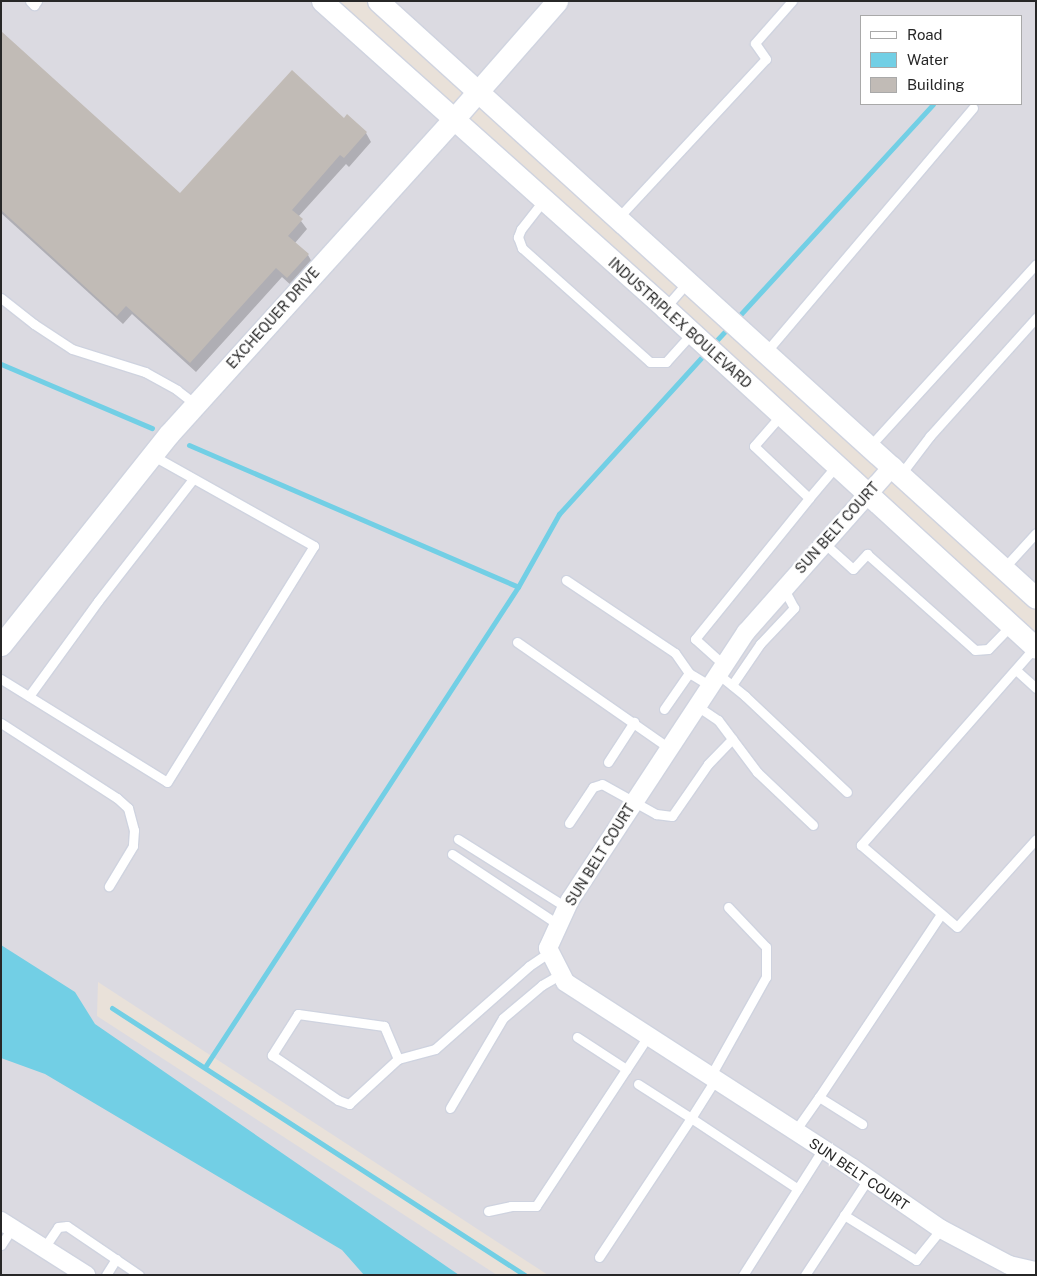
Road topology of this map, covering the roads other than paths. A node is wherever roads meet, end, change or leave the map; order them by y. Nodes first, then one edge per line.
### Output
1 (30, 1) edge
2 (37, 1) edge
3 (322, 1) edge
4 (378, 1) edge
5 (557, 1) edge
6 (792, 1) edge
7 (478, 91) junction
8 (974, 108) dead end
9 (453, 120) junction
10 (543, 201) junction
11 (618, 218) junction
12 (1036, 264) edge
13 (688, 282) junction
14 (1, 298) edge
15 (665, 308) junction
16 (1036, 318) edge
17 (692, 333) junction
18 (766, 352) junction
19 (196, 404) junction
20 (782, 414) junction
21 (870, 446) junction
22 (152, 455) junction
23 (837, 465) junction
24 (897, 470) junction
25 (193, 479) junction
26 (868, 493) junction
27 (809, 498) junction
28 (1036, 533) edge
29 (824, 543) junction
30 (1004, 568) junction
31 (566, 580) dead end
32 (1036, 598) edge
33 (1011, 625) junction
34 (516, 642) dead end
35 (1, 645) edge
36 (1035, 647) edge
37 (1016, 670) junction
38 (689, 673) junction
39 (721, 677) junction
40 (1, 679) edge
41 (1036, 688) edge
42 (29, 696) junction
43 (697, 706) junction
44 (664, 708) dead end
45 (634, 722) junction
46 (1, 724) edge
47 (732, 739) junction
48 (669, 748) junction
49 (608, 762) dead end
50 (847, 792) dead end
51 (634, 801) junction
52 (569, 823) dead end
53 (813, 825) dead end
54 (458, 839) dead end
55 (1036, 839) edge
56 (452, 854) dead end
57 (109, 886) dead end
58 (728, 907) dead end
59 (566, 908) junction
60 (941, 914) junction
61 (559, 925) junction
62 (550, 952) junction
63 (561, 974) junction
64 (648, 1036) junction
65 (577, 1037) dead end
66 (398, 1059) junction
67 (626, 1069) junction
68 (712, 1078) junction
69 (638, 1084) dead end
70 (819, 1097) junction
71 (450, 1108) dead end
72 (691, 1118) junction
73 (862, 1124) dead end
74 (795, 1131) junction
75 (823, 1149) junction
76 (868, 1179) junction
77 (798, 1189) junction
78 (488, 1211) dead end
79 (844, 1215) junction
80 (7, 1224) edge
81 (941, 1229) junction
82 (1, 1245) edge
83 (44, 1248) junction
84 (599, 1257) dead end
85 (116, 1259) junction
86 (1036, 1271) edge
87 (86, 1275) edge
88 (106, 1275) edge
89 (139, 1275) edge
90 (744, 1275) edge
91 (805, 1275) edge

1 - 2 lane
3 - 9 street, INDUSTRIPLEX BOULEVARD
4 - 7 street
5 - 7 street, EXCHEQUER DRIVE
6 - 11 lane
7 - 9 street, EXCHEQUER DRIVE
7 - 11 street
8 - 18 lane
9 - 10 street, INDUSTRIPLEX BOULEVARD
9 - 19 street, EXCHEQUER DRIVE
10 - 15 street, INDUSTRIPLEX BOULEVARD
10 - 17 lane
11 - 13 street
12 - 21 lane
13 - 15 lane
13 - 18 street
14 - 19 lane
15 - 17 street, INDUSTRIPLEX BOULEVARD
16 - 24 lane
17 - 20 street, INDUSTRIPLEX BOULEVARD
18 - 21 street
19 - 22 street, EXCHEQUER DRIVE
20 - 23 street, INDUSTRIPLEX BOULEVARD
20 - 27 lane
21 - 24 street
22 - 25 lane
22 - 35 street, EXCHEQUER DRIVE
23 - 26 street, INDUSTRIPLEX BOULEVARD
23 - 27 lane
24 - 26 street, SUN BELT COURT
24 - 30 street
25 - 42 lane
25 - 42 lane
26 - 29 street, SUN BELT COURT
26 - 33 street, INDUSTRIPLEX BOULEVARD
27 - 39 lane
28 - 30 lane
29 - 33 lane
29 - 39 street, SUN BELT COURT
30 - 32 street
31 - 38 lane
33 - 36 street, INDUSTRIPLEX BOULEVARD
34 - 45 lane
36 - 37 lane
37 - 41 lane
37 - 60 lane
38 - 39 lane
38 - 44 lane
39 - 43 street, SUN BELT COURT
39 - 50 lane
40 - 42 lane
43 - 47 lane
43 - 48 street, SUN BELT COURT
45 - 48 lane
45 - 49 lane
46 - 57 lane
47 - 51 lane
47 - 53 lane
48 - 51 street, SUN BELT COURT
51 - 52 lane
51 - 59 street, SUN BELT COURT
54 - 59 lane
55 - 60 lane
56 - 61 lane
58 - 68 lane
59 - 61 street, SUN BELT COURT
60 - 70 lane
61 - 62 street, SUN BELT COURT
62 - 63 street, SUN BELT COURT
62 - 66 lane
63 - 64 street, SUN BELT COURT
63 - 71 lane
64 - 67 lane
64 - 68 street, SUN BELT COURT
65 - 67 lane
66 - 66 lane
67 - 78 lane
68 - 72 lane
68 - 74 street, SUN BELT COURT
69 - 72 lane
70 - 73 lane
70 - 74 lane
72 - 77 lane
72 - 84 lane
74 - 75 street, SUN BELT COURT
75 - 76 street, SUN BELT COURT
75 - 77 lane
76 - 79 lane
76 - 81 street, SUN BELT COURT
77 - 90 lane
79 - 81 lane
79 - 91 lane
80 - 82 lane
80 - 83 street
81 - 86 street, SUN BELT COURT
83 - 85 lane
83 - 87 street
85 - 88 lane
85 - 89 lane

